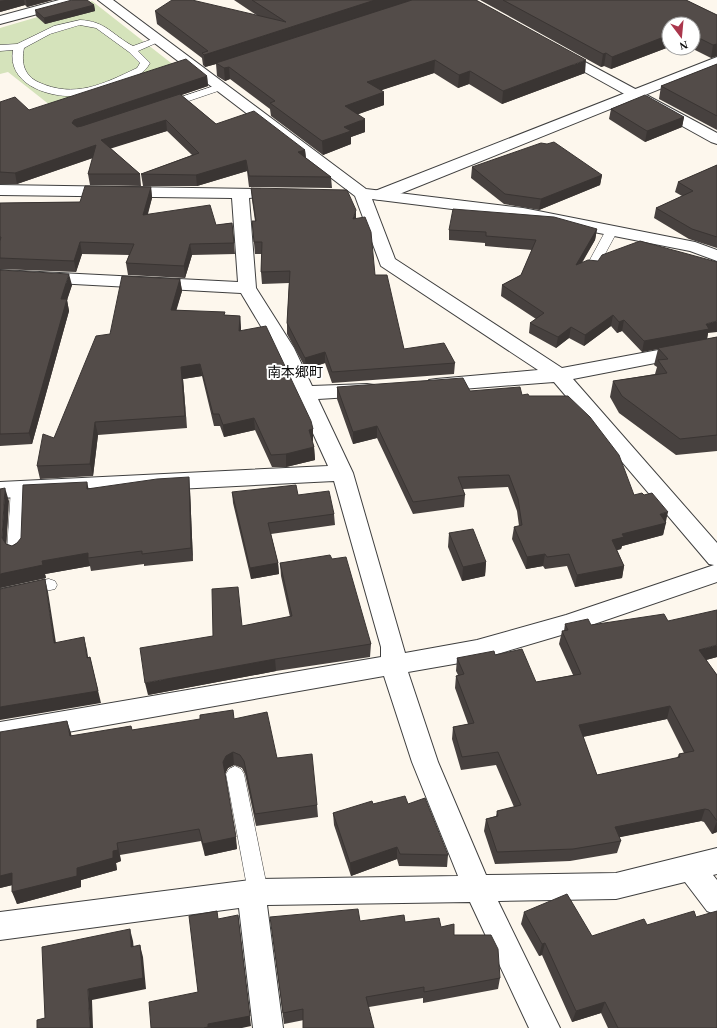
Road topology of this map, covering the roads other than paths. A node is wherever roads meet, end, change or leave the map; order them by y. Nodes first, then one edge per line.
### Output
1 (74, 0) edge
2 (105, 0) edge
3 (0, 20) edge
4 (158, 40) junction
5 (548, 46) edge
6 (19, 47) junction
7 (0, 48) edge
8 (132, 50) junction
9 (717, 61) edge
10 (219, 69) edge
11 (203, 74) junction
12 (220, 86) junction
13 (635, 94) junction
14 (154, 109) edge
15 (717, 139) edge
16 (0, 190) edge
17 (240, 193) junction
18 (270, 193) edge
19 (339, 194) edge
20 (362, 194) junction
21 (381, 195) junction
22 (612, 230) junction
23 (717, 256) edge
24 (592, 267) edge
25 (0, 275) edge
26 (247, 288) junction
27 (717, 345) edge
28 (559, 375) junction
29 (416, 386) edge
30 (384, 388) edge
31 (305, 394) junction
32 (342, 473) junction
33 (9, 489) edge
34 (15, 551) edge
35 (717, 558) edge
36 (717, 573) edge
37 (49, 585) dead end
38 (0, 596) edge
39 (393, 664) junction
40 (0, 733) edge
41 (235, 774) dead end
42 (717, 861) edge
43 (690, 868) junction
44 (478, 888) junction
45 (254, 892) junction
46 (717, 902) edge
47 (0, 926) edge
48 (268, 1028) edge
49 (545, 1028) edge

1 - 3 street
2 - 4 street
4 - 8 lane
4 - 11 street
5 - 13 street
6 - 7 lane
6 - 8 lane
6 - 8 lane
9 - 13 street
10 - 11 street
11 - 12 street
12 - 14 lane
12 - 20 street
13 - 15 street
13 - 21 street
16 - 17 street
17 - 18 street
17 - 26 street
19 - 20 street
20 - 21 street
20 - 28 street
21 - 22 street
22 - 23 street
22 - 24 lane
25 - 26 street
26 - 31 street
27 - 28 street
28 - 29 street
28 - 35 street
30 - 31 street
31 - 32 street
32 - 33 street
32 - 39 street
33 - 34 lane
36 - 39 street
37 - 38 lane
39 - 40 street
39 - 44 street
41 - 45 lane
42 - 43 street
43 - 44 street
43 - 46 street
44 - 45 street
44 - 49 street
45 - 47 street
45 - 48 street

